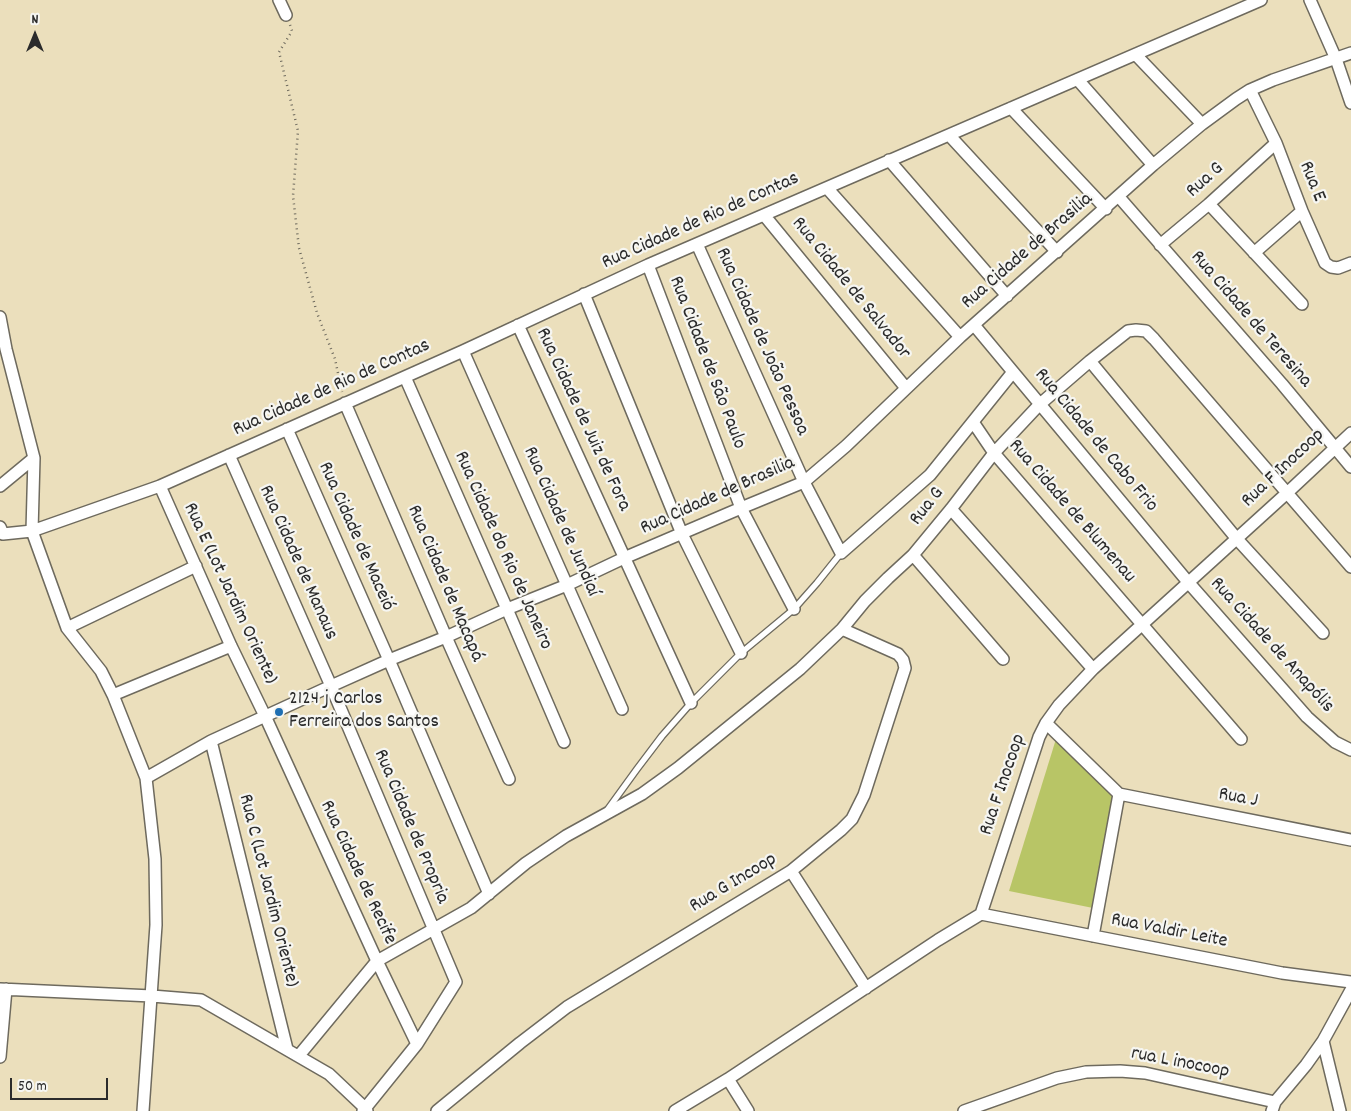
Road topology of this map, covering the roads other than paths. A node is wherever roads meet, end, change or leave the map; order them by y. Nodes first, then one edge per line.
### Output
1 (279, 0) edge
2 (1261, 0) edge
3 (1310, 0) edge
4 (286, 14) road end
5 (1351, 53) edge
6 (1136, 55) junction
7 (1336, 59) junction
8 (1078, 80) junction
9 (1250, 90) junction
10 (1351, 103) edge
11 (1011, 108) junction
12 (1202, 124) junction
13 (949, 135) junction
14 (1276, 143) junction
15 (889, 160) junction
16 (1153, 165) junction
17 (827, 188) junction
18 (1119, 197) junction
19 (1209, 204) junction
20 (1106, 208) junction
21 (1302, 211) junction
22 (764, 215) junction
23 (697, 244) junction
24 (1160, 245) junction
25 (1057, 252) junction
26 (1254, 253) junction
27 (1351, 263) edge
28 (648, 265) junction
29 (584, 294) junction
30 (1007, 296) junction
31 (1302, 304) dead end
32 (0, 317) edge
33 (518, 325) junction
34 (974, 325) junction
35 (960, 337) junction
36 (463, 350) junction
37 (1090, 361) junction
38 (1013, 372) junction
39 (404, 376) junction
40 (906, 388) junction
41 (345, 403) junction
42 (1040, 405) junction
43 (973, 422) junction
44 (287, 429) junction
45 (1351, 433) edge
46 (1334, 448) junction
47 (994, 453) junction
48 (229, 455) junction
49 (34, 458) junction
50 (1351, 467) edge
51 (804, 482) junction
52 (0, 486) edge
53 (160, 486) junction
54 (1287, 493) junction
55 (741, 508) junction
56 (950, 509) junction
57 (0, 527) edge
58 (32, 531) junction
59 (682, 534) junction
60 (1237, 539) junction
61 (841, 552) junction
62 (913, 555) junction
63 (624, 558) junction
64 (196, 566) junction
65 (1351, 567) edge
66 (1188, 582) junction
67 (567, 585) junction
68 (507, 609) junction
69 (794, 609) junction
70 (1143, 624) junction
71 (67, 628) junction
72 (842, 629) junction
73 (1323, 633) dead end
74 (446, 637) junction
75 (231, 646) junction
76 (741, 653) junction
77 (1004, 659) dead end
78 (389, 660) junction
79 (1093, 669) junction
80 (331, 686) junction
81 (113, 695) junction
82 (691, 703) junction
83 (622, 710) dead end
84 (265, 716) junction
85 (1046, 723) junction
86 (1241, 739) dead end
87 (211, 741) junction
88 (564, 742) dead end
89 (1351, 750) edge
90 (146, 778) junction
91 (509, 779) dead end
92 (1119, 794) junction
93 (605, 814) junction
94 (1351, 840) edge
95 (791, 871) junction
96 (489, 894) junction
97 (981, 914) junction
98 (433, 929) junction
99 (1093, 936) junction
100 (377, 961) junction
101 (1351, 982) edge
102 (866, 988) junction
103 (3, 989) edge
104 (1351, 990) edge
105 (152, 996) junction
106 (1323, 1041) junction
107 (417, 1044) junction
108 (287, 1049) junction
109 (301, 1053) dead end
110 (0, 1058) edge
111 (728, 1079) junction
112 (993, 1106) edge
113 (1274, 1107) edge
114 (365, 1110) edge
115 (143, 1111) edge
116 (437, 1111) edge
117 (675, 1111) edge
118 (748, 1111) edge
119 (964, 1111) edge
120 (1340, 1111) edge

1 - 4 street
2 - 6 street, Rua Cidade de Rio de Contas
3 - 7 street
5 - 7 street, Rua Cidade de Brasilia
6 - 8 street, Rua Cidade de Rio de Contas
6 - 12 street
7 - 9 street, Rua Cidade de Brasilia
7 - 10 street
8 - 11 street, Rua Cidade de Rio de Contas
8 - 16 street
9 - 12 street, Rua Cidade de Brasilia
9 - 14 street, Rua E
11 - 13 street, Rua Cidade de Rio de Contas
11 - 20 street
12 - 16 street, Rua Cidade de Brasilia
13 - 15 street, Rua Cidade de Rio de Contas
13 - 25 street
14 - 19 street, Rua G
14 - 21 street, Rua E
15 - 17 street, Rua Cidade de Rio de Contas
15 - 30 street
16 - 18 street, Rua Cidade de Brasilia
17 - 22 street, Rua Cidade de Rio de Contas
17 - 35 street
18 - 20 street, Rua Cidade de Brasilia
18 - 24 street, Rua Cidade de Teresina
19 - 24 street, Rua G
19 - 26 street
20 - 25 street, Rua Cidade de Brasilia
21 - 26 street
21 - 27 street, Rua E
22 - 23 street, Rua Cidade de Rio de Contas
22 - 40 street, Rua Cidade de Salvador
23 - 28 street, Rua Cidade de Rio de Contas
23 - 51 street, Rua Cidade de João Pessoa
24 - 46 street, Rua Cidade de Teresina
25 - 30 street, Rua Cidade de Brasilia
26 - 31 street
28 - 29 street, Rua Cidade de Rio de Contas
28 - 55 street, Rua Cidade de São Paulo
29 - 33 street, Rua Cidade de Rio de Contas
29 - 59 street
30 - 34 street, Rua Cidade de Brasilia
32 - 49 street
33 - 36 street, Rua Cidade de Rio de Contas
33 - 63 street, Rua Cidade de Juiz de Fora
34 - 35 street, Rua Cidade de Brasilia
34 - 38 street, Rua Cidade de Cabo Frio
35 - 40 street, Rua Cidade de Brasilia
36 - 39 street, Rua Cidade de Rio de Contas
36 - 67 street, Rua Cidade de Jundiaí
37 - 42 street, Rua G
37 - 54 street, Rua G
37 - 60 street
38 - 42 street, Rua Cidade de Cabo Frio
38 - 43 street, Rua G
39 - 41 street, Rua Cidade de Rio de Contas
39 - 68 street, Rua Cidade do Rio de Janeiro
40 - 51 street, Rua Cidade de Brasilia
41 - 44 street, Rua Cidade de Rio de Contas
41 - 74 street, Rua Cidade de Macapá
42 - 47 street, Rua G
42 - 66 street, Rua Cidade de Cabo Frio
43 - 47 street, Rua Cidade de Blumenau
43 - 61 street, Rua G
44 - 48 street, Rua Cidade de Rio de Contas
44 - 78 street, Rua Cidade de Maceió
45 - 46 street, Rua F Inocoop
46 - 50 street, Rua Cidade de Teresina
46 - 54 street, Rua F Inocoop
47 - 56 street, Rua G
47 - 70 street, Rua Cidade de Blumenau
48 - 53 street, Rua Cidade de Rio de Contas
48 - 80 street, Rua Cidade de Manaus
49 - 52 street
49 - 58 street
51 - 55 street, Rua Cidade de Brasilia
51 - 61 street, Rua Cidade de João Pessoa
53 - 58 street, Rua Cidade de Rio de Contas
53 - 64 street, Rua E (Lot Jardim Oriente)
54 - 60 street, Rua F Inocoop
54 - 65 street
55 - 59 street, Rua Cidade de Brasilia
55 - 69 street, Rua Cidade de São Paulo
56 - 62 street, Rua G
56 - 79 street
57 - 58 street, Rua Cidade de Rio de Contas
58 - 71 street
59 - 63 street, Rua Cidade de Brasilia
59 - 76 street
60 - 66 street, Rua F Inocoop
60 - 73 street
61 - 69 lane
62 - 72 street, Rua G
62 - 77 street
63 - 67 street, Rua Cidade de Brasilia
63 - 82 street, Rua Cidade de Juiz de Fora
64 - 71 street
64 - 75 street, Rua E (Lot Jardim Oriente)
66 - 70 street, Rua F Inocoop
66 - 89 street, Rua Cidade de Anapólis
67 - 68 street, Rua Cidade de Brasilia
67 - 83 street, Rua Cidade de Jundiaí
68 - 74 street, Rua Cidade de Brasilia
68 - 88 street, Rua Cidade do Rio de Janeiro
69 - 76 lane
70 - 79 street, Rua F Inocoop
70 - 86 street, Rua Cidade de Blumenau
71 - 81 street
72 - 93 street, Rua G
72 - 95 street, Rua G Incoop
74 - 78 street, Rua Cidade de Brasilia
74 - 91 street, Rua Cidade de Macapá
75 - 81 street
75 - 84 street, Rua E (Lot Jardim Oriente)
76 - 82 lane
78 - 80 street, Rua Cidade de Brasilia
78 - 96 street, Rua Cidade de Maceió
79 - 85 street, Rua F Inocoop
80 - 84 street, Rua Cidade de Brasilia
80 - 98 street, Rua Cidade de Propria
81 - 90 street
82 - 93 lane
84 - 87 street, Rua Cidade de Brasilia
84 - 100 street, Rua Cidade de Recife
85 - 92 street
85 - 97 street, Rua F Inocoop
87 - 90 street, Rua Cidade de Brasilia
87 - 108 street, Rua C (Lot Jardim Oriente)
90 - 105 street
92 - 94 street, Rua J
92 - 99 street
93 - 96 street, Rua G
95 - 102 street
95 - 116 street, Rua G Incoop
96 - 98 street, Rua G
97 - 99 street, Rua Valdir Leite
97 - 102 street
98 - 100 street, Rua G
98 - 107 street, Rua Cidade de Propria
99 - 101 street, Rua Valdir Leite
100 - 107 street, Rua Cidade de Recife
100 - 109 street
102 - 111 street
103 - 105 street
103 - 110 street
104 - 106 street
105 - 108 street
105 - 115 street
106 - 113 street
106 - 120 street
107 - 114 street
108 - 114 street
111 - 117 street
111 - 118 street
112 - 113 street, rua L inocoop
112 - 119 street, rua L inocoop

